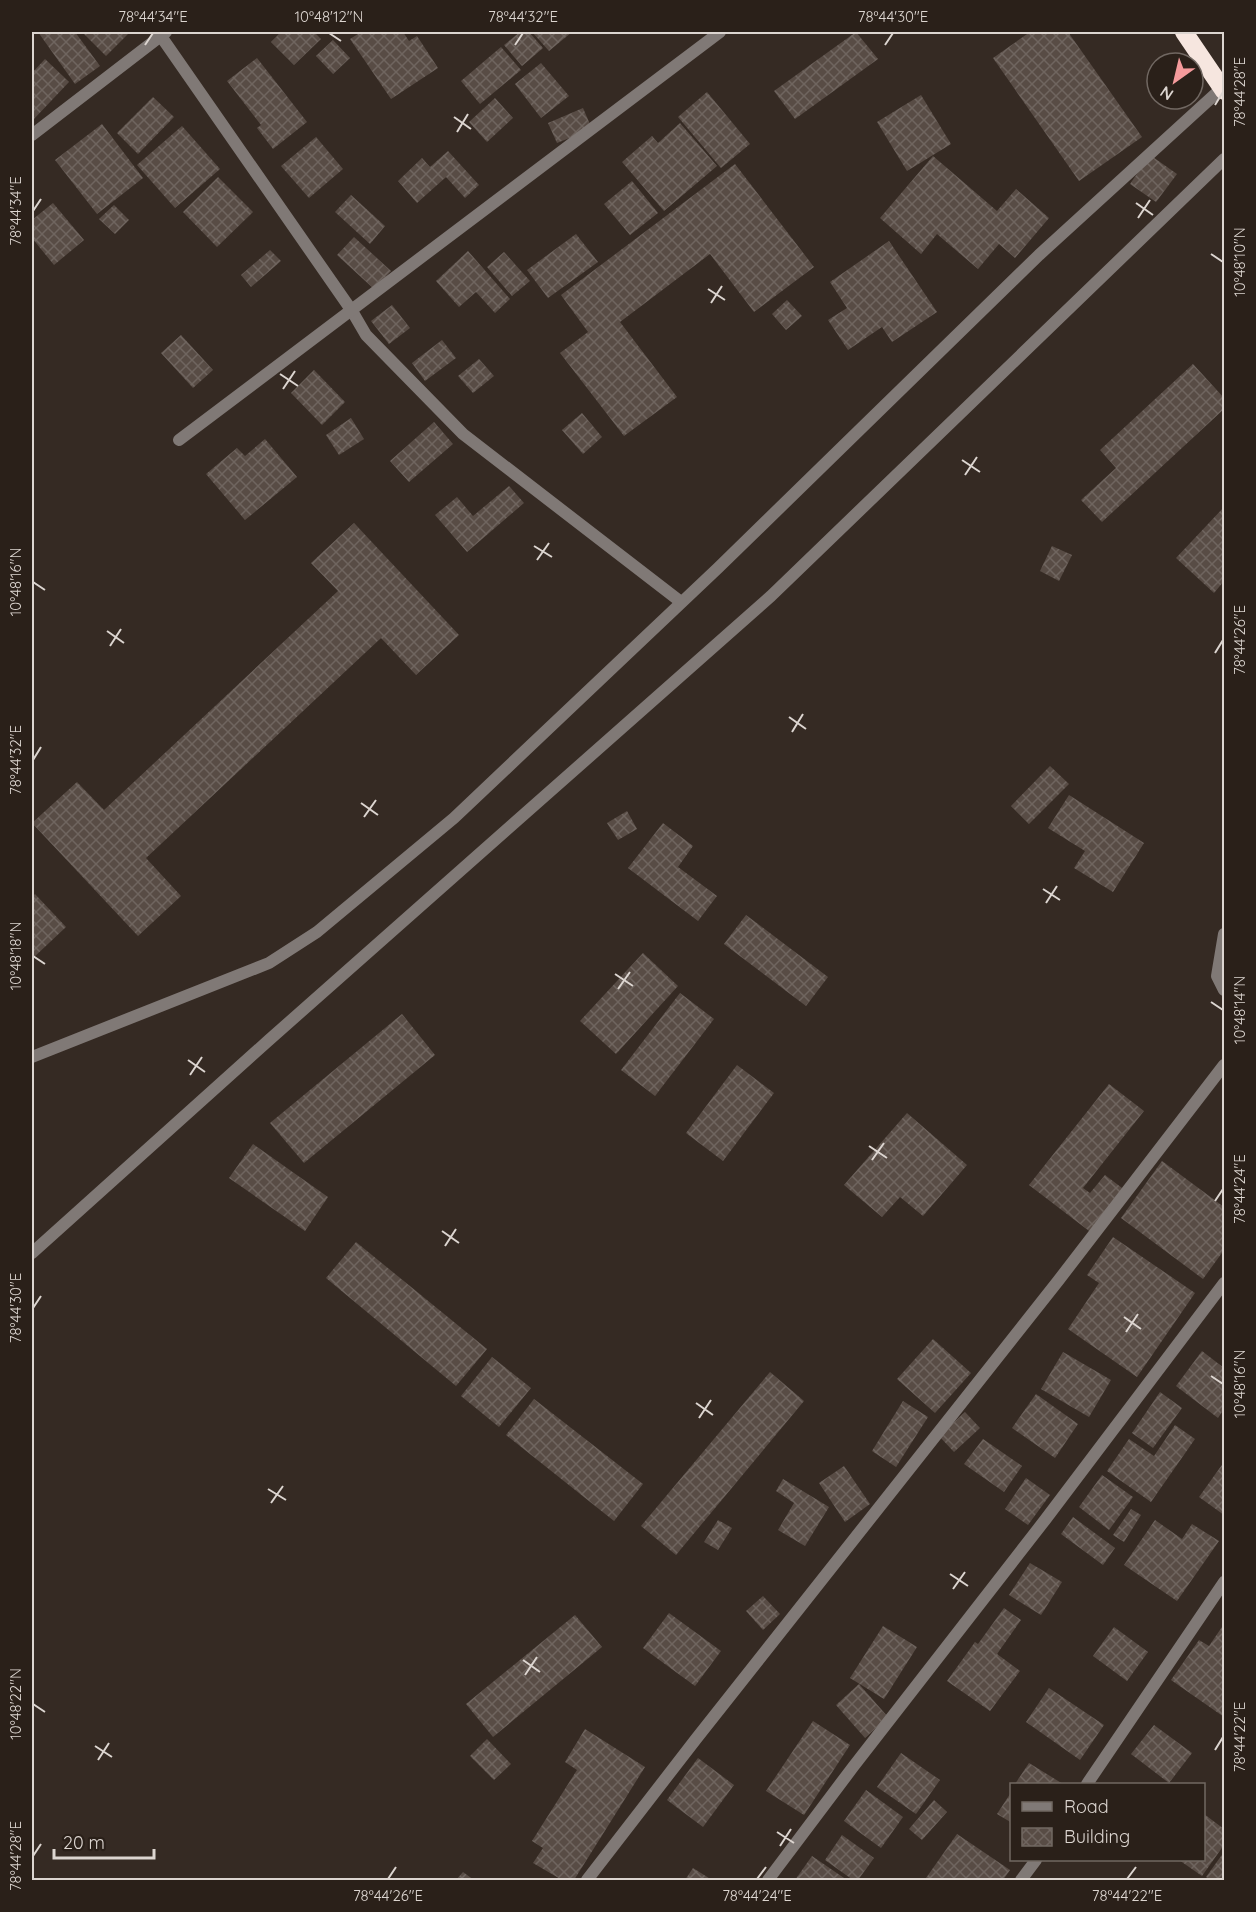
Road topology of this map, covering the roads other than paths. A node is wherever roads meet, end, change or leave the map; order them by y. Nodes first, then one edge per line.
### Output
1 (720, 32) edge
2 (1184, 32) edge
3 (162, 33) edge
4 (1223, 90) edge
5 (32, 135) edge
6 (1224, 159) edge
7 (352, 311) junction
8 (179, 440) dead end
9 (681, 602) junction
10 (1224, 934) edge
11 (1224, 990) edge
12 (32, 1057) edge
13 (1224, 1065) edge
14 (32, 1253) edge
15 (1224, 1283) edge
16 (1224, 1582) edge
17 (1088, 1783) edge
18 (1035, 1861) edge
19 (587, 1881) edge
20 (768, 1881) edge
21 (1022, 1881) edge

1 - 7 street
2 - 4 highway
3 - 5 street
3 - 7 street
4 - 9 street
6 - 14 street
7 - 8 street
7 - 9 street
9 - 12 street
10 - 11 street
13 - 19 street
15 - 20 street
16 - 17 street
18 - 21 street

